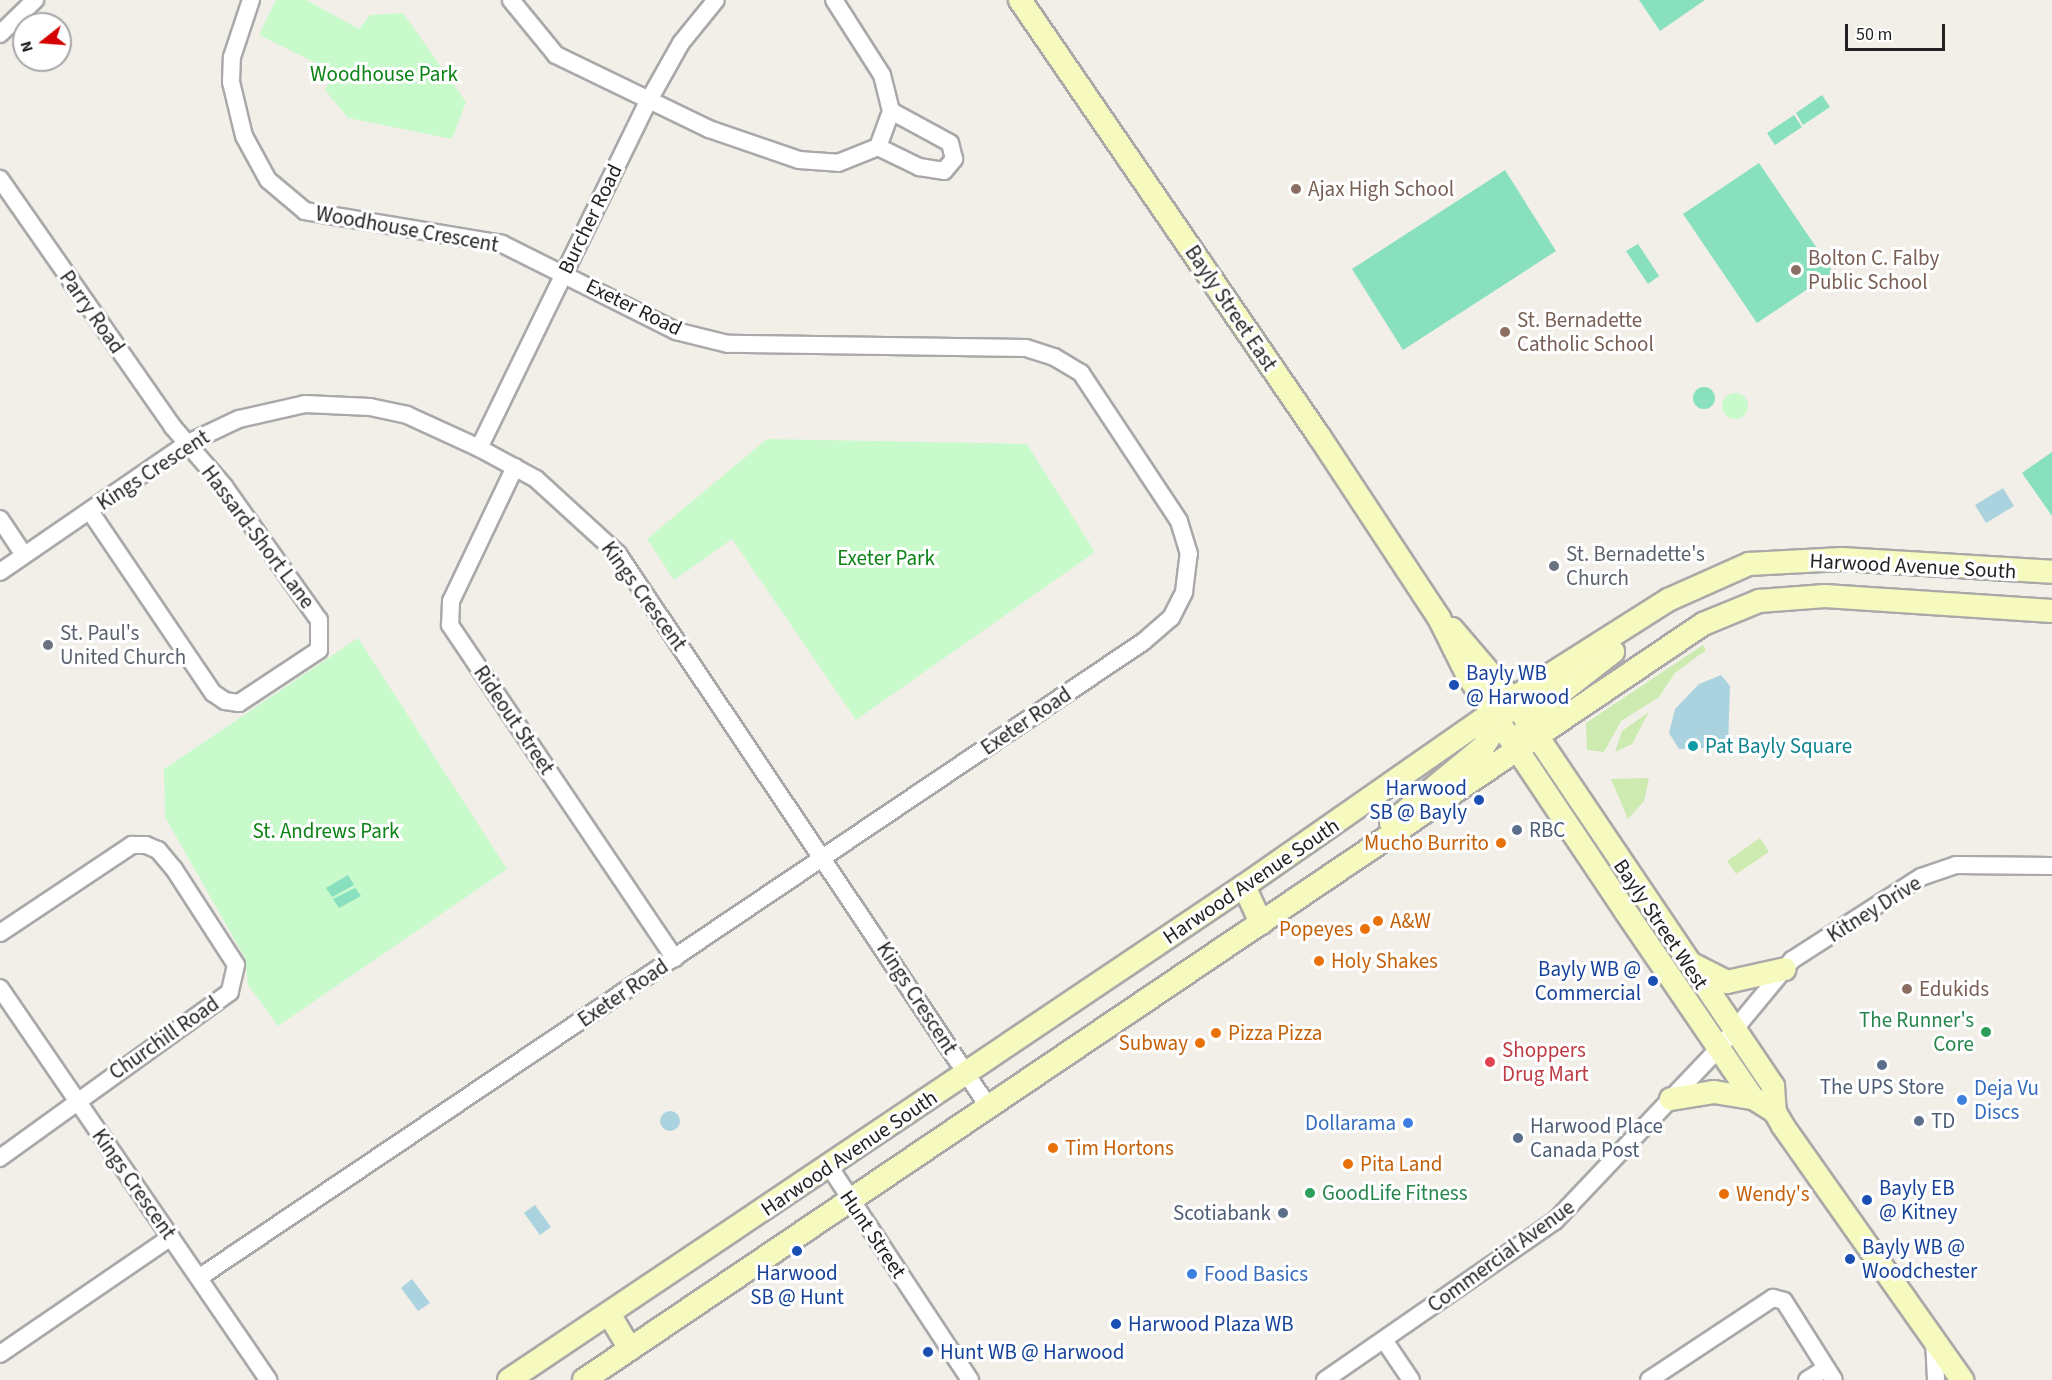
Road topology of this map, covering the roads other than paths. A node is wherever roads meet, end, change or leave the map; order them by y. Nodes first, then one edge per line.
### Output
1 (35, 0) edge
2 (251, 0) edge
3 (512, 0) edge
4 (716, 0) edge
5 (834, 0) edge
6 (1020, 0) edge
7 (0, 34) edge
8 (649, 100) junction
9 (891, 111) junction
10 (878, 147) junction
11 (0, 179) edge
12 (564, 273) junction
13 (186, 444) junction
14 (479, 448) junction
15 (515, 467) junction
16 (90, 511) junction
17 (0, 519) edge
18 (24, 555) junction
19 (0, 572) edge
20 (2052, 572) edge
21 (2052, 611) edge
22 (1439, 618) junction
23 (1632, 627) junction
24 (1512, 699) junction
25 (1497, 718) junction
26 (1533, 730) junction
27 (1520, 751) junction
28 (823, 860) junction
29 (1345, 864) junction
30 (2052, 866) edge
31 (1244, 886) junction
32 (1261, 923) junction
33 (0, 933) edge
34 (675, 958) junction
35 (1688, 962) junction
36 (1785, 969) junction
37 (0, 988) edge
38 (1726, 1039) junction
39 (967, 1073) junction
40 (1753, 1098) junction
41 (1671, 1099) junction
42 (76, 1103) junction
43 (988, 1106) junction
44 (1775, 1112) junction
45 (0, 1158) edge
46 (829, 1167) junction
47 (849, 1200) junction
48 (171, 1237) junction
49 (200, 1277) junction
50 (609, 1314) junction
51 (1934, 1338) junction
52 (1384, 1341) junction
53 (630, 1349) junction
54 (0, 1353) edge
55 (1830, 1374) edge
56 (268, 1380) edge
57 (509, 1380) edge
58 (584, 1380) edge
59 (970, 1380) edge
60 (1325, 1380) edge
61 (1412, 1380) edge
62 (1648, 1380) edge
63 (1807, 1380) edge
64 (1936, 1380) edge
65 (1962, 1380) edge

1 - 7 street
2 - 12 street, Woodhouse Crescent
3 - 8 street
4 - 8 street, Burcher Road
5 - 9 street
6 - 22 main road, Bayly Street East
8 - 10 street
8 - 12 street, Burcher Road
9 - 10 street
9 - 10 street
11 - 13 street, Parry Road
12 - 14 street, Burcher Road
12 - 28 street, Exeter Road
13 - 14 street, Kings Crescent
13 - 16 street, Kings Crescent
13 - 16 street, Hassard-Short Lane
14 - 15 street, Kings Crescent
15 - 28 street, Kings Crescent
15 - 34 street, Rideout Street
16 - 18 street, Kings Crescent
17 - 18 street
18 - 19 street, Kings Crescent
20 - 23 main road, Harwood Avenue South
21 - 26 main road, Harwood Avenue South
22 - 24 main road, Bayly Street East
22 - 25 main road, Bayly Street East
23 - 24 main road, Harwood Avenue South
23 - 26 main road
24 - 25 main road, Harwood Avenue South
24 - 26 main road, Bayly Street West
25 - 27 main road, Bayly Street West
25 - 29 main road
25 - 31 main road, Harwood Avenue South
26 - 27 main road
26 - 35 main road, Bayly Street West
27 - 29 main road, Harwood Avenue South
27 - 38 main road, Bayly Street West
28 - 34 street, Exeter Road
28 - 39 street, Kings Crescent
29 - 32 main road, Harwood Avenue South
30 - 36 street, Kitney Drive
31 - 32 main road
31 - 39 main road, Harwood Avenue South
32 - 43 main road, Harwood Avenue South
33 - 42 street, Churchill Road
34 - 49 street, Exeter Road
35 - 36 main road
35 - 38 main road, Bayly Street West
36 - 38 street, Kitney Drive
37 - 42 street, Kings Crescent
38 - 40 main road, Bayly Street West
38 - 41 street, Commercial Avenue
38 - 44 main road, Bayly Street West
39 - 43 street, Kings Crescent
39 - 46 main road, Harwood Avenue South
40 - 41 main road
40 - 44 main road, Bayly Street West
41 - 52 street, Commercial Avenue
42 - 45 street, Churchill Road
42 - 48 street, Kings Crescent
43 - 47 main road, Harwood Avenue South
44 - 51 main road, Bayly Street West
46 - 47 street, Hunt Street
46 - 50 main road, Harwood Avenue South
47 - 53 main road, Harwood Avenue South
47 - 59 street, Hunt Street
48 - 49 street, Kings Crescent
48 - 54 street
49 - 56 street, Kings Crescent
50 - 53 main road
50 - 57 main road, Harwood Avenue South
51 - 64 street
51 - 65 main road, Bayly Street West
52 - 60 street, Commercial Avenue
52 - 61 street
53 - 58 main road, Harwood Avenue South
55 - 62 street
55 - 63 street

